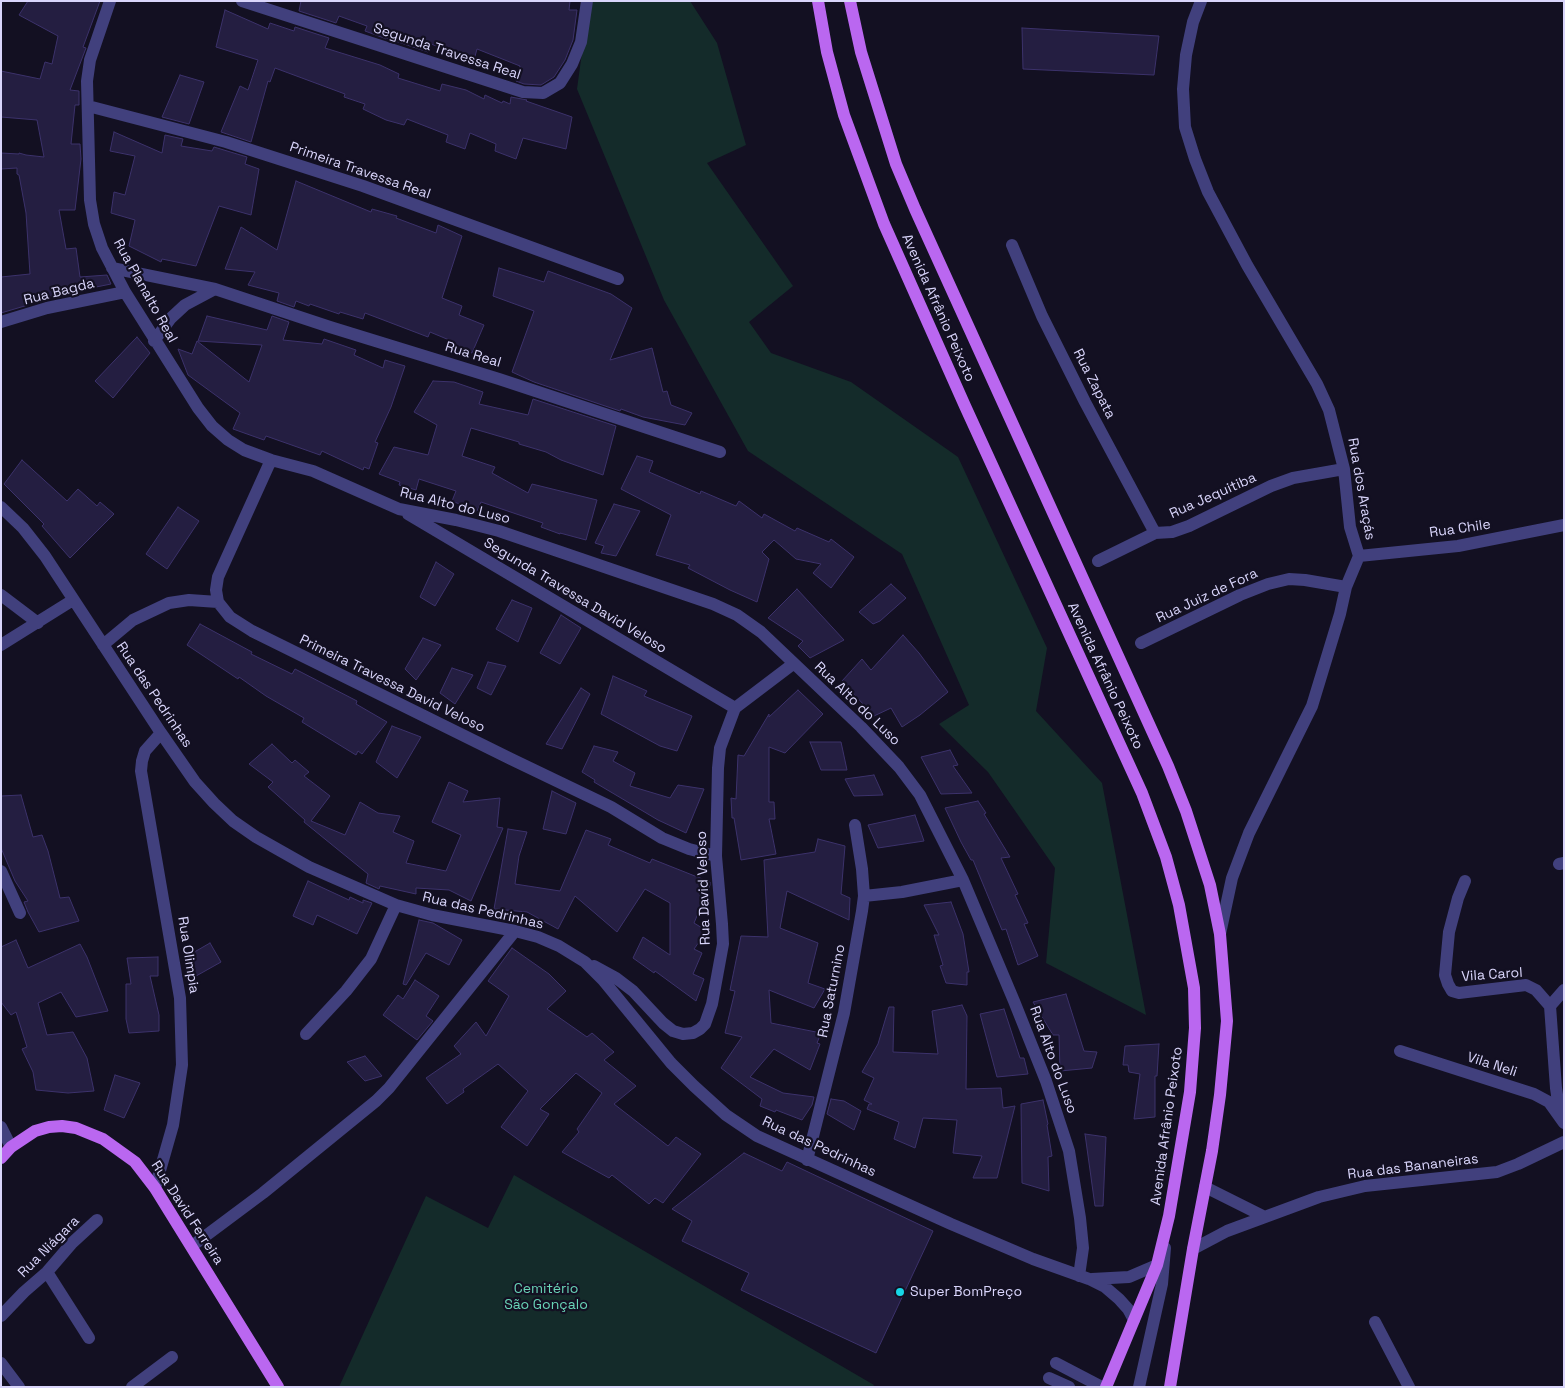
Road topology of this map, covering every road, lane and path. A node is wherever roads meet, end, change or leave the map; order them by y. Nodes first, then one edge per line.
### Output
1 (110, 1) edge
2 (242, 1) edge
3 (587, 1) edge
4 (818, 1) edge
5 (850, 1) edge
6 (1201, 1) edge
7 (88, 106) junction
8 (1012, 245) dead end
9 (112, 268) junction
10 (618, 279) dead end
11 (216, 289) junction
12 (125, 292) junction
13 (1, 322) edge
14 (154, 340) junction
15 (720, 452) dead end
16 (271, 460) junction
17 (1344, 469) junction
18 (1, 507) edge
19 (399, 509) junction
20 (1564, 525) edge
21 (1155, 533) junction
22 (1359, 556) junction
23 (1098, 561) dead end
24 (1346, 588) junction
25 (1, 595) edge
26 (73, 600) junction
27 (218, 602) junction
28 (38, 623) junction
29 (1140, 643) dead end
30 (1, 644) edge
31 (103, 645) junction
32 (793, 664) junction
33 (735, 708) junction
34 (161, 734) junction
35 (854, 825) dead end
36 (716, 856) junction
37 (1, 872) edge
38 (963, 880) junction
39 (1465, 881) dead end
40 (864, 896) junction
41 (396, 905) junction
42 (20, 913) dead end
43 (515, 931) junction
44 (1220, 934) junction
45 (585, 962) junction
46 (1564, 990) edge
47 (1550, 1006) junction
48 (306, 1034) dead end
49 (1400, 1051) dead end
50 (1562, 1119) edge
51 (1, 1127) edge
52 (1564, 1142) edge
53 (11, 1147) junction
54 (1, 1158) edge
55 (807, 1160) junction
56 (1205, 1187) junction
57 (155, 1188) junction
58 (1169, 1216) junction
59 (1263, 1216) junction
60 (96, 1220) dead end
61 (192, 1246) junction
62 (1193, 1249) junction
63 (1157, 1265) junction
64 (47, 1272) junction
65 (1084, 1278) junction
66 (1, 1316) edge
67 (1134, 1320) junction
68 (1375, 1322) dead end
69 (89, 1338) dead end
70 (172, 1357) dead end
71 (1, 1363) edge
72 (1056, 1364) dead end
73 (1049, 1378) dead end
74 (19, 1387) edge
75 (132, 1387) edge
76 (278, 1387) edge
77 (1069, 1387) edge
78 (1102, 1387) edge
79 (1106, 1387) edge
80 (1139, 1387) edge
81 (1170, 1387) edge
82 (1408, 1387) edge

1 - 7 street, Rua Planalto Real
2 - 3 street, Segunda Travessa Real
4 - 58 main road, Avenida Afrânio Peixoto
5 - 44 main road, Avenida Afrânio Peixoto
6 - 17 street, Rua dos Araçás
7 - 9 street, Rua Planalto Real
7 - 10 street, Primeira Travessa Real
8 - 21 street, Rua Zapata
9 - 11 street, Rua Real
9 - 12 street, Rua Planalto Real
11 - 14 street
11 - 15 street, Rua Real
12 - 13 street, Rua Bagda
12 - 14 street, Rua Planalto Real
14 - 16 street, Rua Planalto Real
16 - 19 street, Rua Alto do Luso
16 - 27 street
17 - 21 street, Rua Jequitiba
17 - 22 street, Rua dos Araçás
18 - 26 street, Rua das Pedrinhas
19 - 32 street, Rua Alto do Luso
19 - 33 street, Segunda Travessa David Veloso
20 - 22 street, Rua Chile
21 - 23 street, Rua Jequitiba
22 - 24 street, Rua dos Araçás
24 - 29 street, Rua Juiz de Fora
24 - 44 street, Rua dos Araçás
25 - 28 street
26 - 28 street
26 - 31 street, Rua das Pedrinhas
27 - 31 street
27 - 36 street, Primeira Travessa David Veloso
28 - 30 street
31 - 34 street, Rua das Pedrinhas
32 - 33 street
32 - 38 street, Rua Alto do Luso
33 - 36 street, Rua David Veloso
34 - 41 street, Rua das Pedrinhas
34 - 57 street, Rua Olimpia
35 - 40 street, Rua Saturnino
36 - 45 street, Rua David Veloso
37 - 42 street
38 - 40 street
38 - 65 street, Rua Alto do Luso
39 - 47 street, Vila Carol
40 - 55 street, Rua Saturnino
41 - 43 street, Rua das Pedrinhas
41 - 48 street
43 - 45 street, Rua das Pedrinhas
43 - 61 street
44 - 56 main road, Avenida Afrânio Peixoto
45 - 55 street, Rua das Pedrinhas
46 - 47 street
47 - 50 street
49 - 50 street, Vila Neli
51 - 53 street
52 - 59 street, Rua das Bananeiras
53 - 54 main road, Rua David Ferreira
53 - 57 main road, Rua David Ferreira
55 - 65 street, Rua das Pedrinhas
56 - 59 street
56 - 62 main road, Avenida Afrânio Peixoto
57 - 61 main road, Rua David Ferreira
58 - 63 main road, Avenida Afrânio Peixoto
58 - 80 street
59 - 62 street, Rua das Bananeiras
60 - 64 street, Rua Niágara
61 - 76 main road, Rua David Ferreira
62 - 81 main road, Avenida Afrânio Peixoto
63 - 65 street, Rua das Pedrinhas
63 - 67 main road, Avenida Afrânio Peixoto
64 - 66 street, Rua Niágara
64 - 69 street
65 - 67 street, Rua das Pedrinhas
67 - 79 main road, Avenida Afrânio Peixoto
68 - 82 street
70 - 75 street
71 - 74 street
72 - 78 street
73 - 77 street

